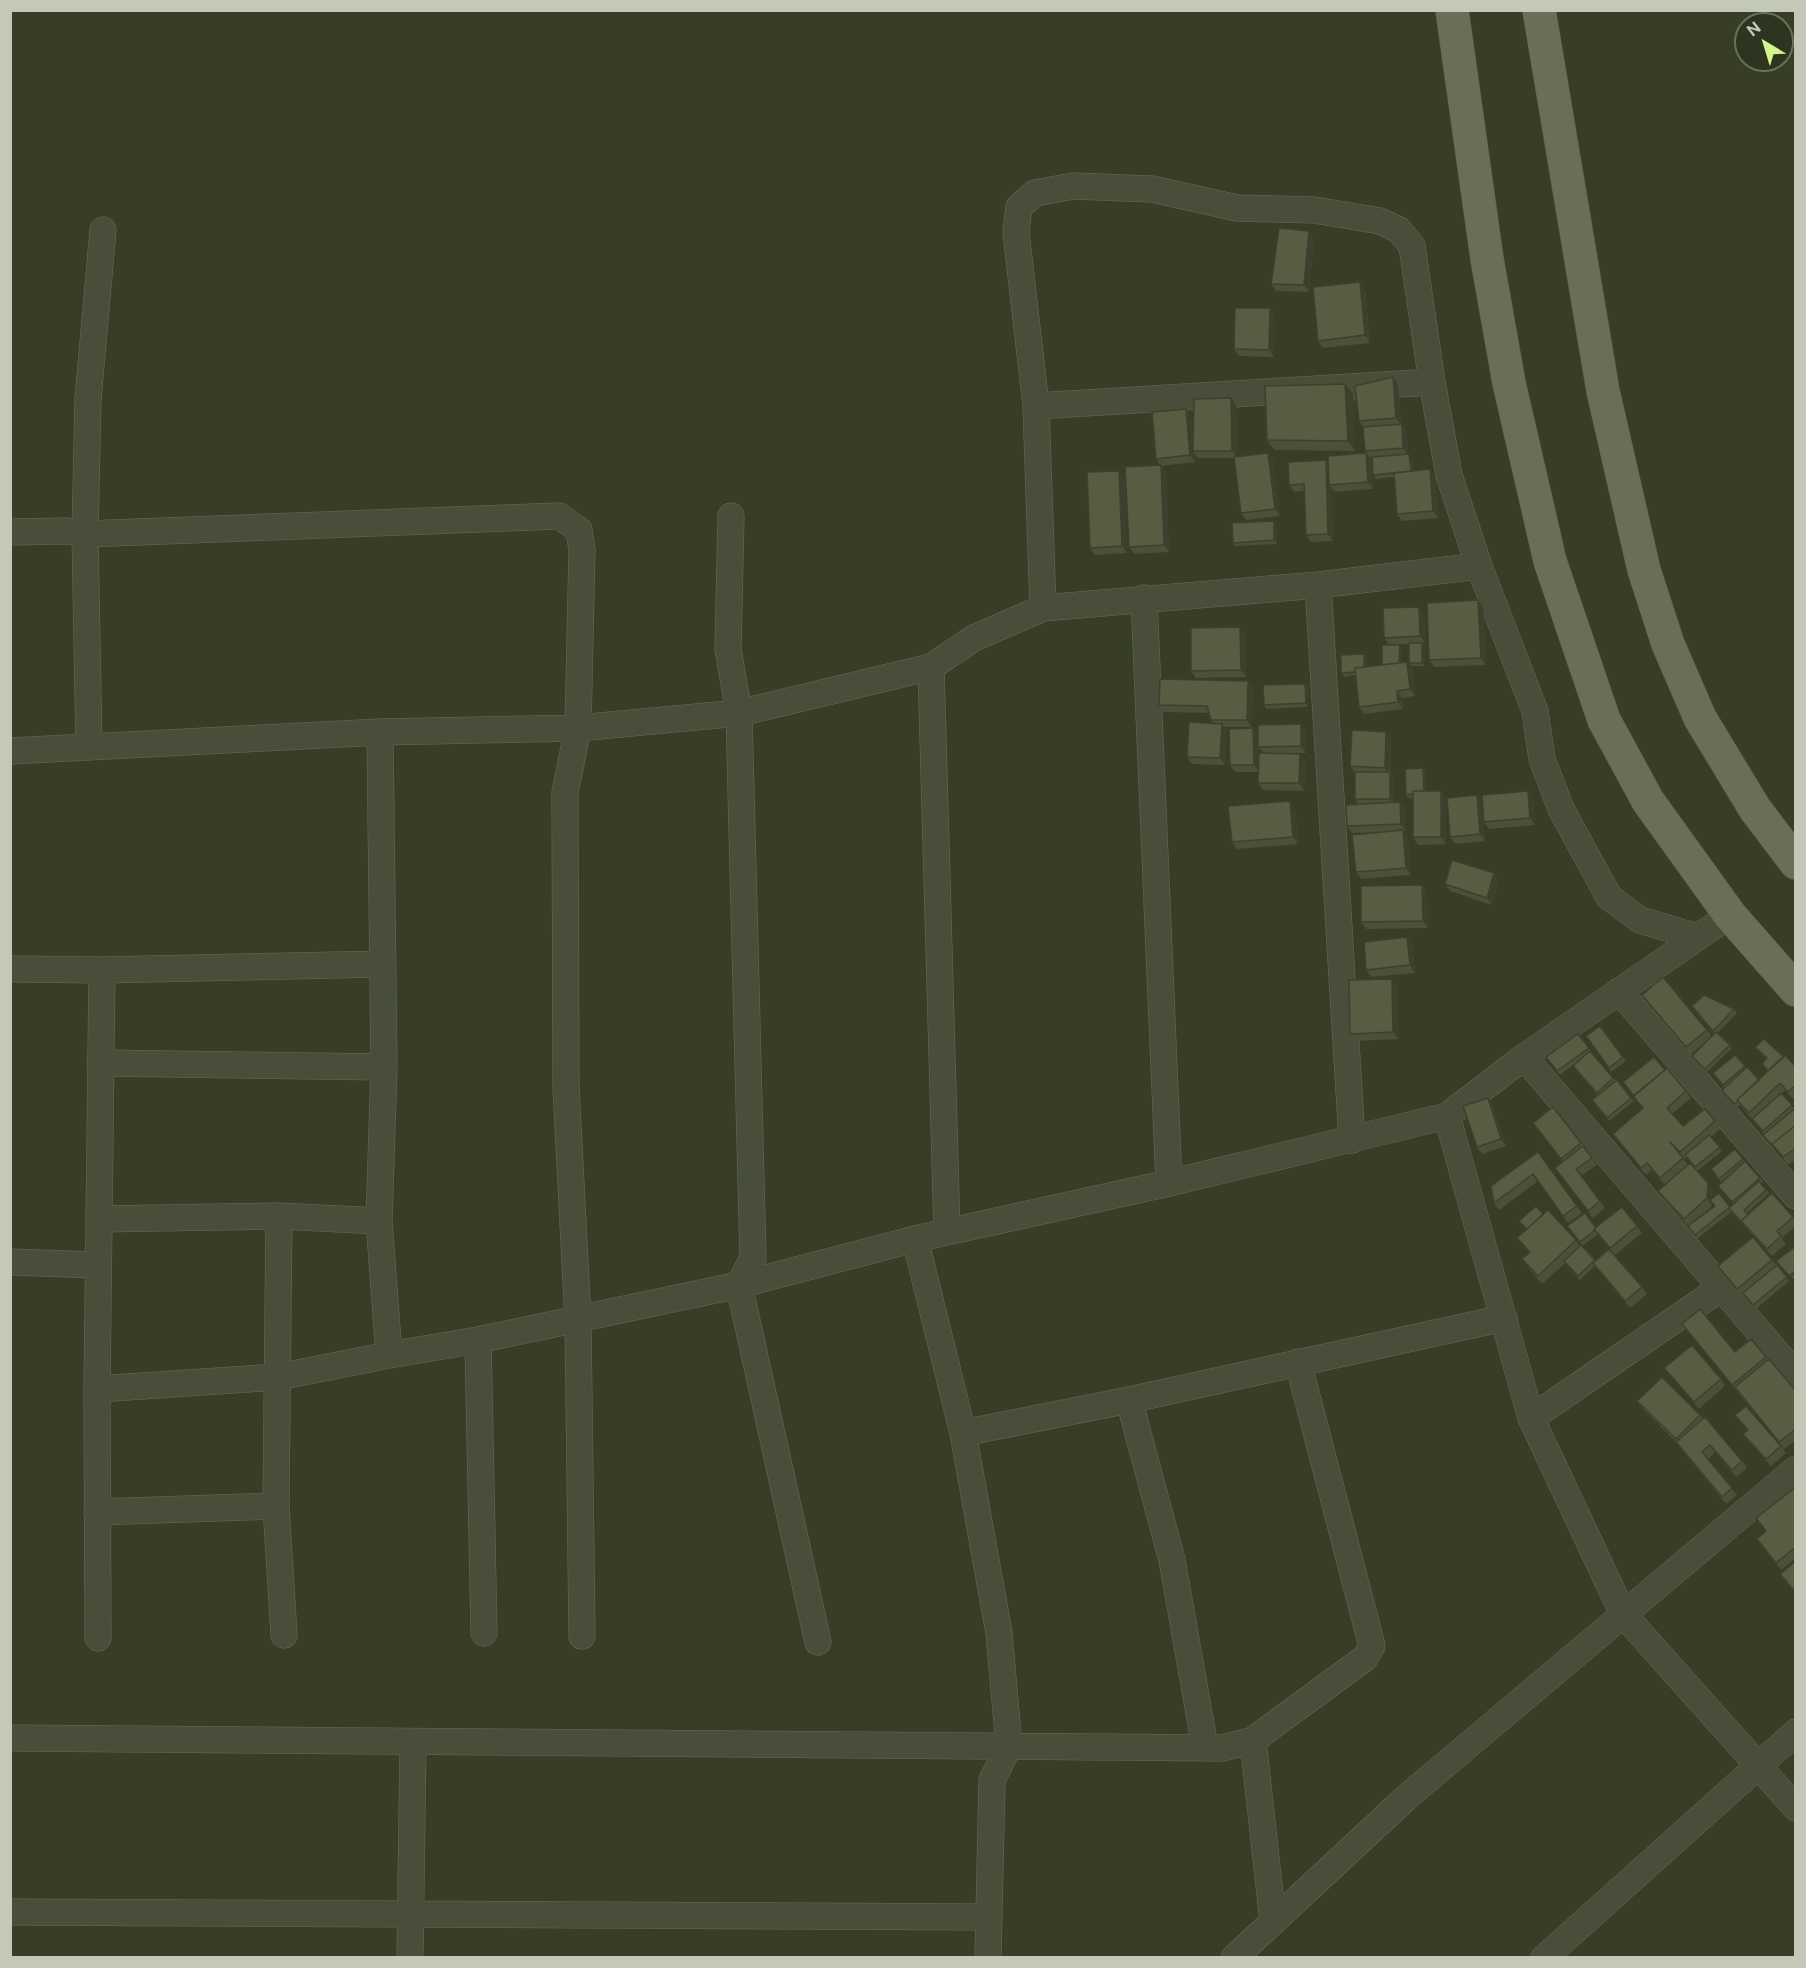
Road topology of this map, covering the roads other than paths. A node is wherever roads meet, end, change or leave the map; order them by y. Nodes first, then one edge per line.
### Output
1 (1452, 10) edge
2 (1539, 10) edge
3 (103, 230) dead end
4 (1432, 382) junction
5 (1036, 406) junction
6 (731, 516) dead end
7 (10, 532) edge
8 (85, 534) junction
9 (1479, 566) junction
10 (1318, 585) junction
11 (1144, 598) junction
12 (1043, 608) junction
13 (931, 667) junction
14 (739, 713) junction
15 (578, 728) junction
16 (380, 732) junction
17 (89, 747) junction
18 (10, 751) edge
19 (1796, 863) edge
20 (1730, 915) junction
21 (1697, 937) junction
22 (382, 964) junction
23 (10, 969) edge
24 (102, 970) junction
25 (1796, 990) edge
26 (1619, 991) junction
27 (1524, 1056) junction
28 (100, 1063) junction
29 (384, 1067) junction
30 (1447, 1116) junction
31 (1352, 1140) junction
32 (1169, 1183) junction
33 (1796, 1196) edge
34 (279, 1216) junction
35 (100, 1219) junction
36 (379, 1221) junction
37 (947, 1232) junction
38 (915, 1239) junction
39 (10, 1262) edge
40 (98, 1265) junction
41 (739, 1285) junction
42 (1721, 1288) junction
43 (1504, 1318) junction
44 (578, 1320) junction
45 (478, 1340) junction
46 (389, 1355) junction
47 (1298, 1362) junction
48 (1796, 1375) edge
49 (278, 1377) junction
50 (97, 1389) junction
51 (1129, 1400) junction
52 (1532, 1418) junction
53 (963, 1433) junction
54 (1796, 1469) edge
55 (276, 1506) junction
56 (97, 1512) junction
57 (1623, 1614) junction
58 (484, 1633) dead end
59 (284, 1635) dead end
60 (582, 1636) dead end
61 (98, 1638) dead end
62 (818, 1642) dead end
63 (1796, 1732) edge
64 (10, 1738) edge
65 (1252, 1740) junction
66 (413, 1742) junction
67 (1009, 1746) junction
68 (1205, 1747) junction
69 (1759, 1765) junction
70 (1796, 1808) edge
71 (10, 1912) edge
72 (410, 1914) junction
73 (989, 1917) junction
74 (1273, 1922) junction
75 (1544, 1957) edge
76 (410, 1958) edge
77 (988, 1958) edge
78 (1234, 1958) edge

1 - 20 main road
2 - 19 main road
3 - 8 street
4 - 5 street
4 - 5 street
4 - 9 street
5 - 12 street
6 - 14 street
7 - 8 street
8 - 15 street
8 - 17 street
9 - 10 street
9 - 21 street
10 - 11 street
10 - 31 street
11 - 12 street
11 - 32 street
12 - 13 street
13 - 14 street
13 - 37 street
14 - 15 street
14 - 41 street
15 - 16 street
15 - 44 street
16 - 17 street
16 - 22 street
17 - 18 street
20 - 21 street
20 - 25 main road
21 - 26 street
22 - 24 street
22 - 29 street
23 - 24 street
24 - 28 street
26 - 27 street
26 - 33 street
27 - 30 street
27 - 42 street
28 - 29 street
28 - 35 street
29 - 36 street
30 - 31 street
30 - 43 street
31 - 32 street
32 - 37 street
34 - 35 street
34 - 36 street
34 - 49 street
35 - 40 street
36 - 46 street
37 - 38 street
38 - 41 street
38 - 53 street
39 - 40 street
40 - 50 street
41 - 44 street
41 - 62 street
42 - 48 street
42 - 52 street
43 - 47 street
43 - 52 street
44 - 45 street
44 - 60 street
45 - 46 street
45 - 58 street
46 - 49 street
47 - 51 street
47 - 65 street
49 - 50 street
49 - 55 street
50 - 56 street
51 - 53 street
51 - 68 street
52 - 57 street
53 - 67 street
54 - 57 street
55 - 56 street
55 - 59 street
56 - 61 street
57 - 69 street
57 - 74 street
63 - 69 street
64 - 66 street
65 - 68 street
65 - 74 street
66 - 67 street
66 - 72 street
67 - 68 street
67 - 73 street
69 - 70 street
69 - 75 street
71 - 72 street
72 - 73 street
72 - 76 street
73 - 77 street
74 - 78 street

